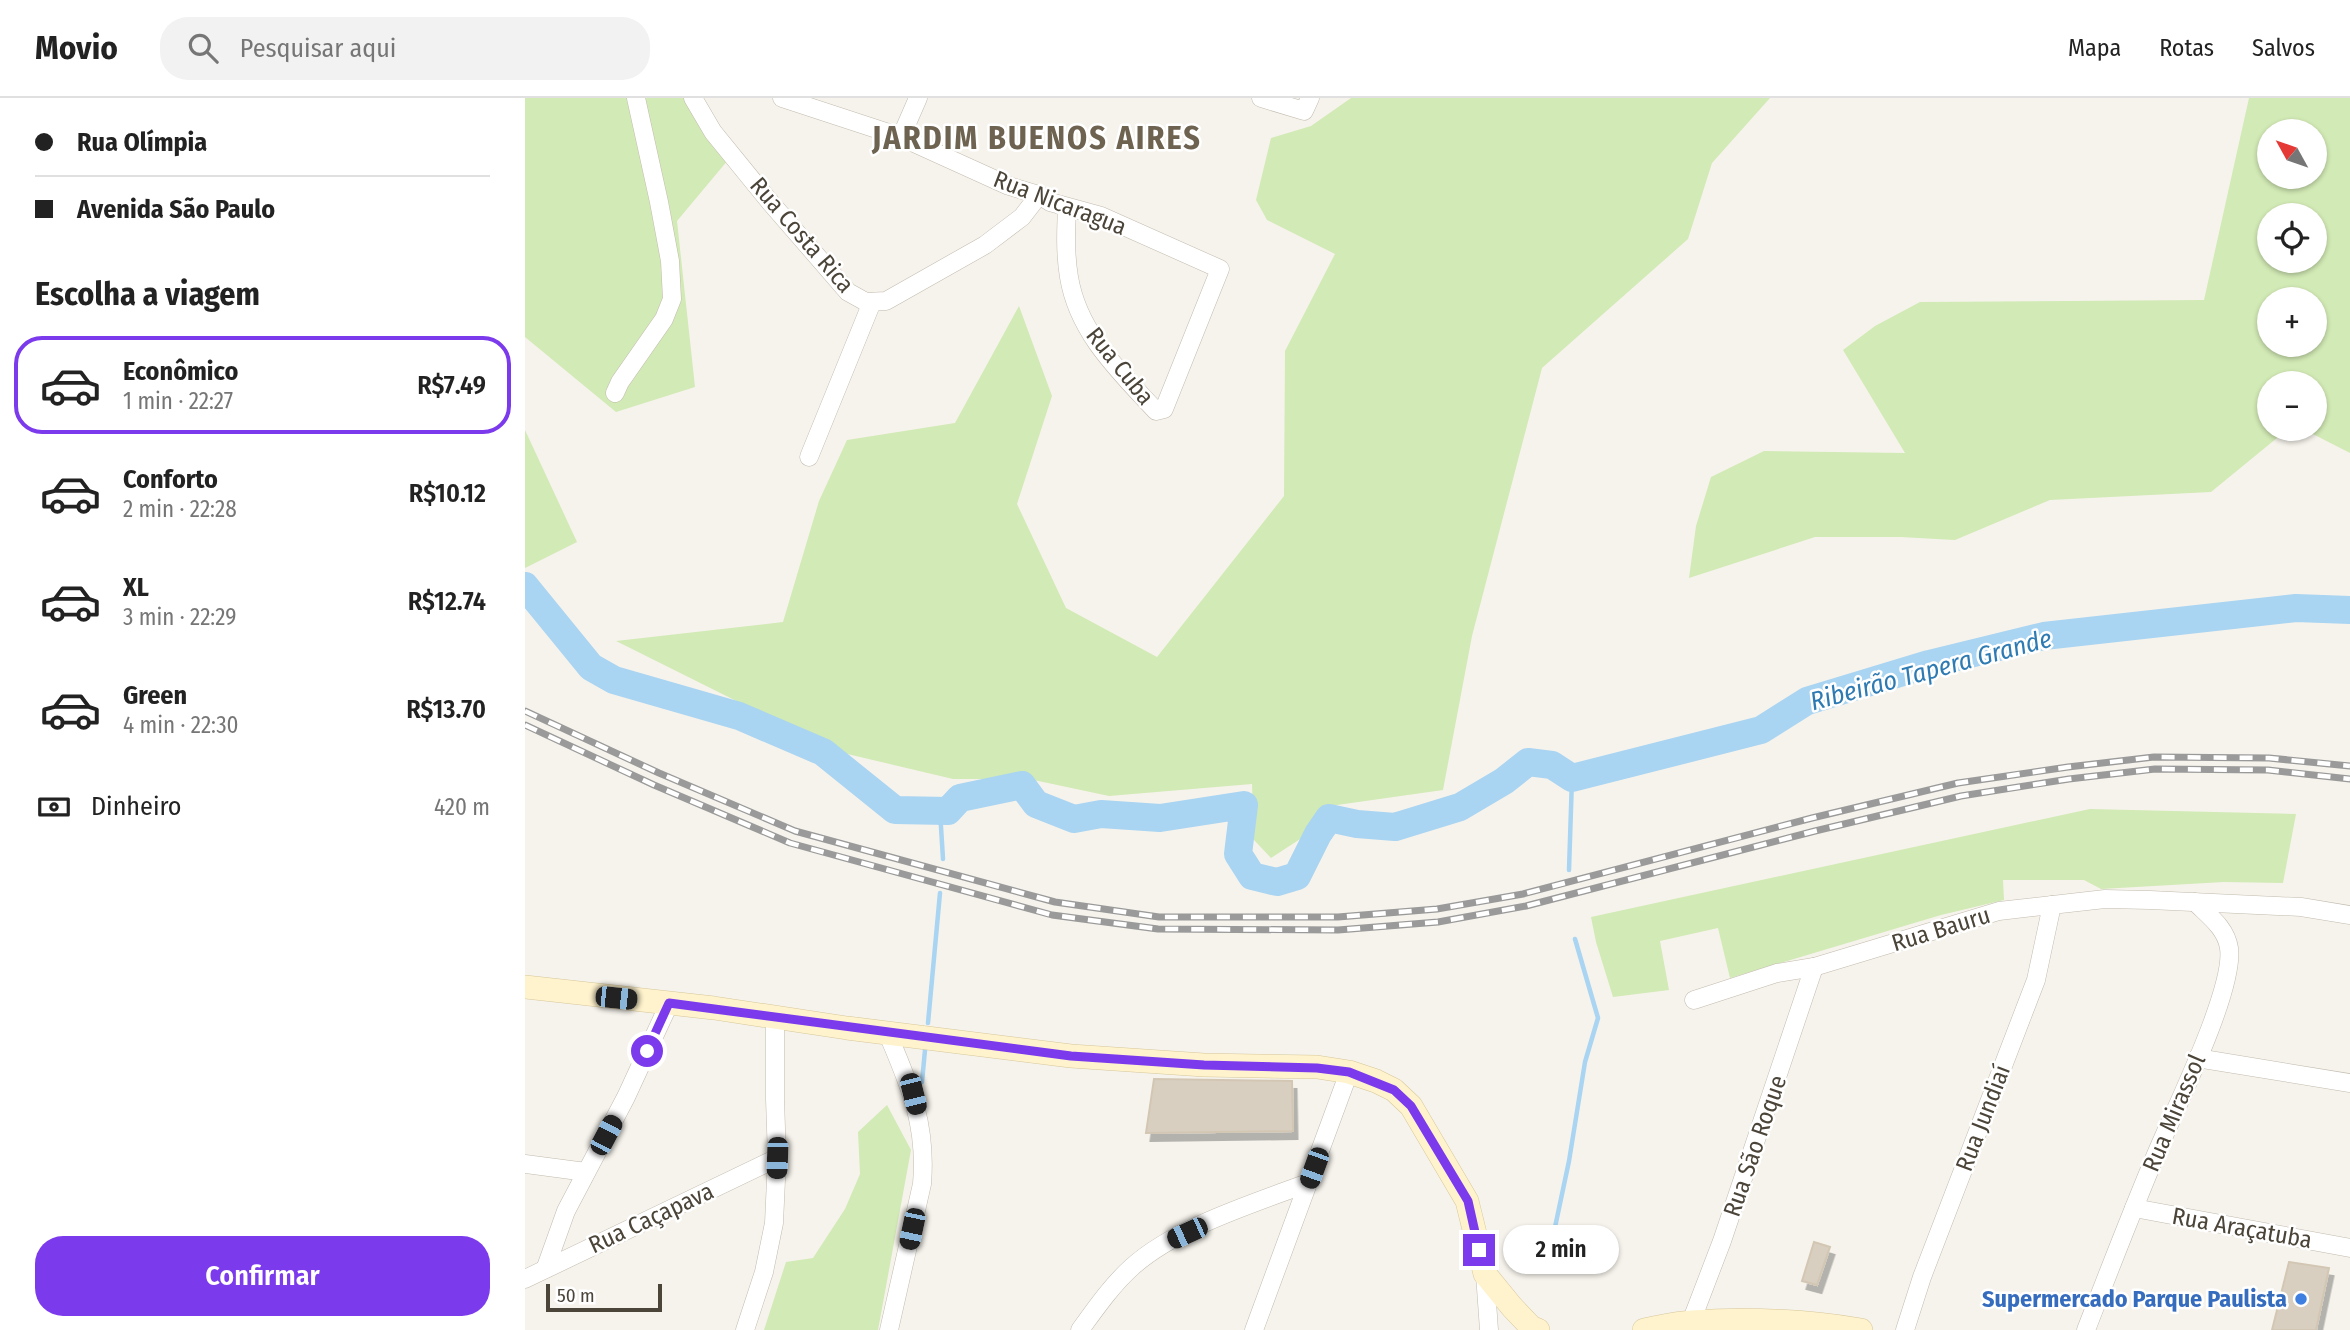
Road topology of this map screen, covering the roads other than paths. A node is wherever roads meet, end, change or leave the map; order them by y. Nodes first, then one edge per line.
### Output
1 (636, 98) edge
2 (692, 98) edge
3 (782, 98) edge
4 (918, 98) edge
5 (1261, 98) edge
6 (1310, 98) edge
7 (901, 137) junction
8 (1039, 195) junction
9 (1067, 207) junction
10 (1220, 269) joint
11 (872, 302) junction
12 (615, 393) dead end
13 (809, 457) dead end
14 (2195, 902) junction
15 (2053, 905) junction
16 (2350, 915) edge
17 (1814, 967) junction
18 (525, 987) edge
19 (1694, 1000) dead end
20 (669, 1003) junction
21 (775, 1016) junction
22 (887, 1032) junction
23 (2197, 1058) junction
24 (1349, 1072) junction
25 (2350, 1083) edge
26 (777, 1158) junction
27 (525, 1164) edge
28 (586, 1172) junction
29 (1308, 1183) junction
30 (2134, 1208) junction
31 (2350, 1248) edge
32 (546, 1267) junction
33 (1485, 1275) junction
34 (525, 1279) edge
35 (1692, 1326) edge
36 (745, 1330) edge
37 (890, 1330) edge
38 (1080, 1330) edge
39 (1254, 1330) edge
40 (1489, 1330) edge
41 (1538, 1330) edge
42 (1644, 1330) edge
43 (1861, 1330) edge
44 (1906, 1330) edge
45 (2086, 1330) edge

1 - 12 street
2 - 11 street, Rua Costa Rica
3 - 7 street, Rua Nicaragua
4 - 7 street
5 - 6 street
7 - 8 street, Rua Nicaragua
8 - 9 street, Rua Nicaragua
8 - 11 street, Rua Costa Rica
9 - 10 street, Rua Nicaragua
9 - 10 street, Rua Cuba
11 - 13 street
14 - 15 street, Rua Bauru
14 - 16 street, Rua Bauru
14 - 23 street, Rua Mirassol
15 - 17 street, Rua Bauru
15 - 44 street, Rua Jundiaí
17 - 19 street, Rua Bauru
17 - 35 street, Rua São Roque
18 - 20 main road
20 - 21 main road
20 - 28 street
21 - 22 main road
21 - 26 street
22 - 24 main road
22 - 37 street
23 - 25 street
23 - 30 street, Rua Mirassol
24 - 29 street
24 - 33 main road
26 - 32 street, Rua Caçapava
26 - 36 street
27 - 28 street
28 - 32 street
29 - 38 street
29 - 39 street
30 - 31 street, Rua Araçatuba
30 - 45 street, Rua Mirassol
32 - 34 street, Rua Caçapava
33 - 40 street
33 - 41 main road
35 - 42 main road
35 - 43 main road

